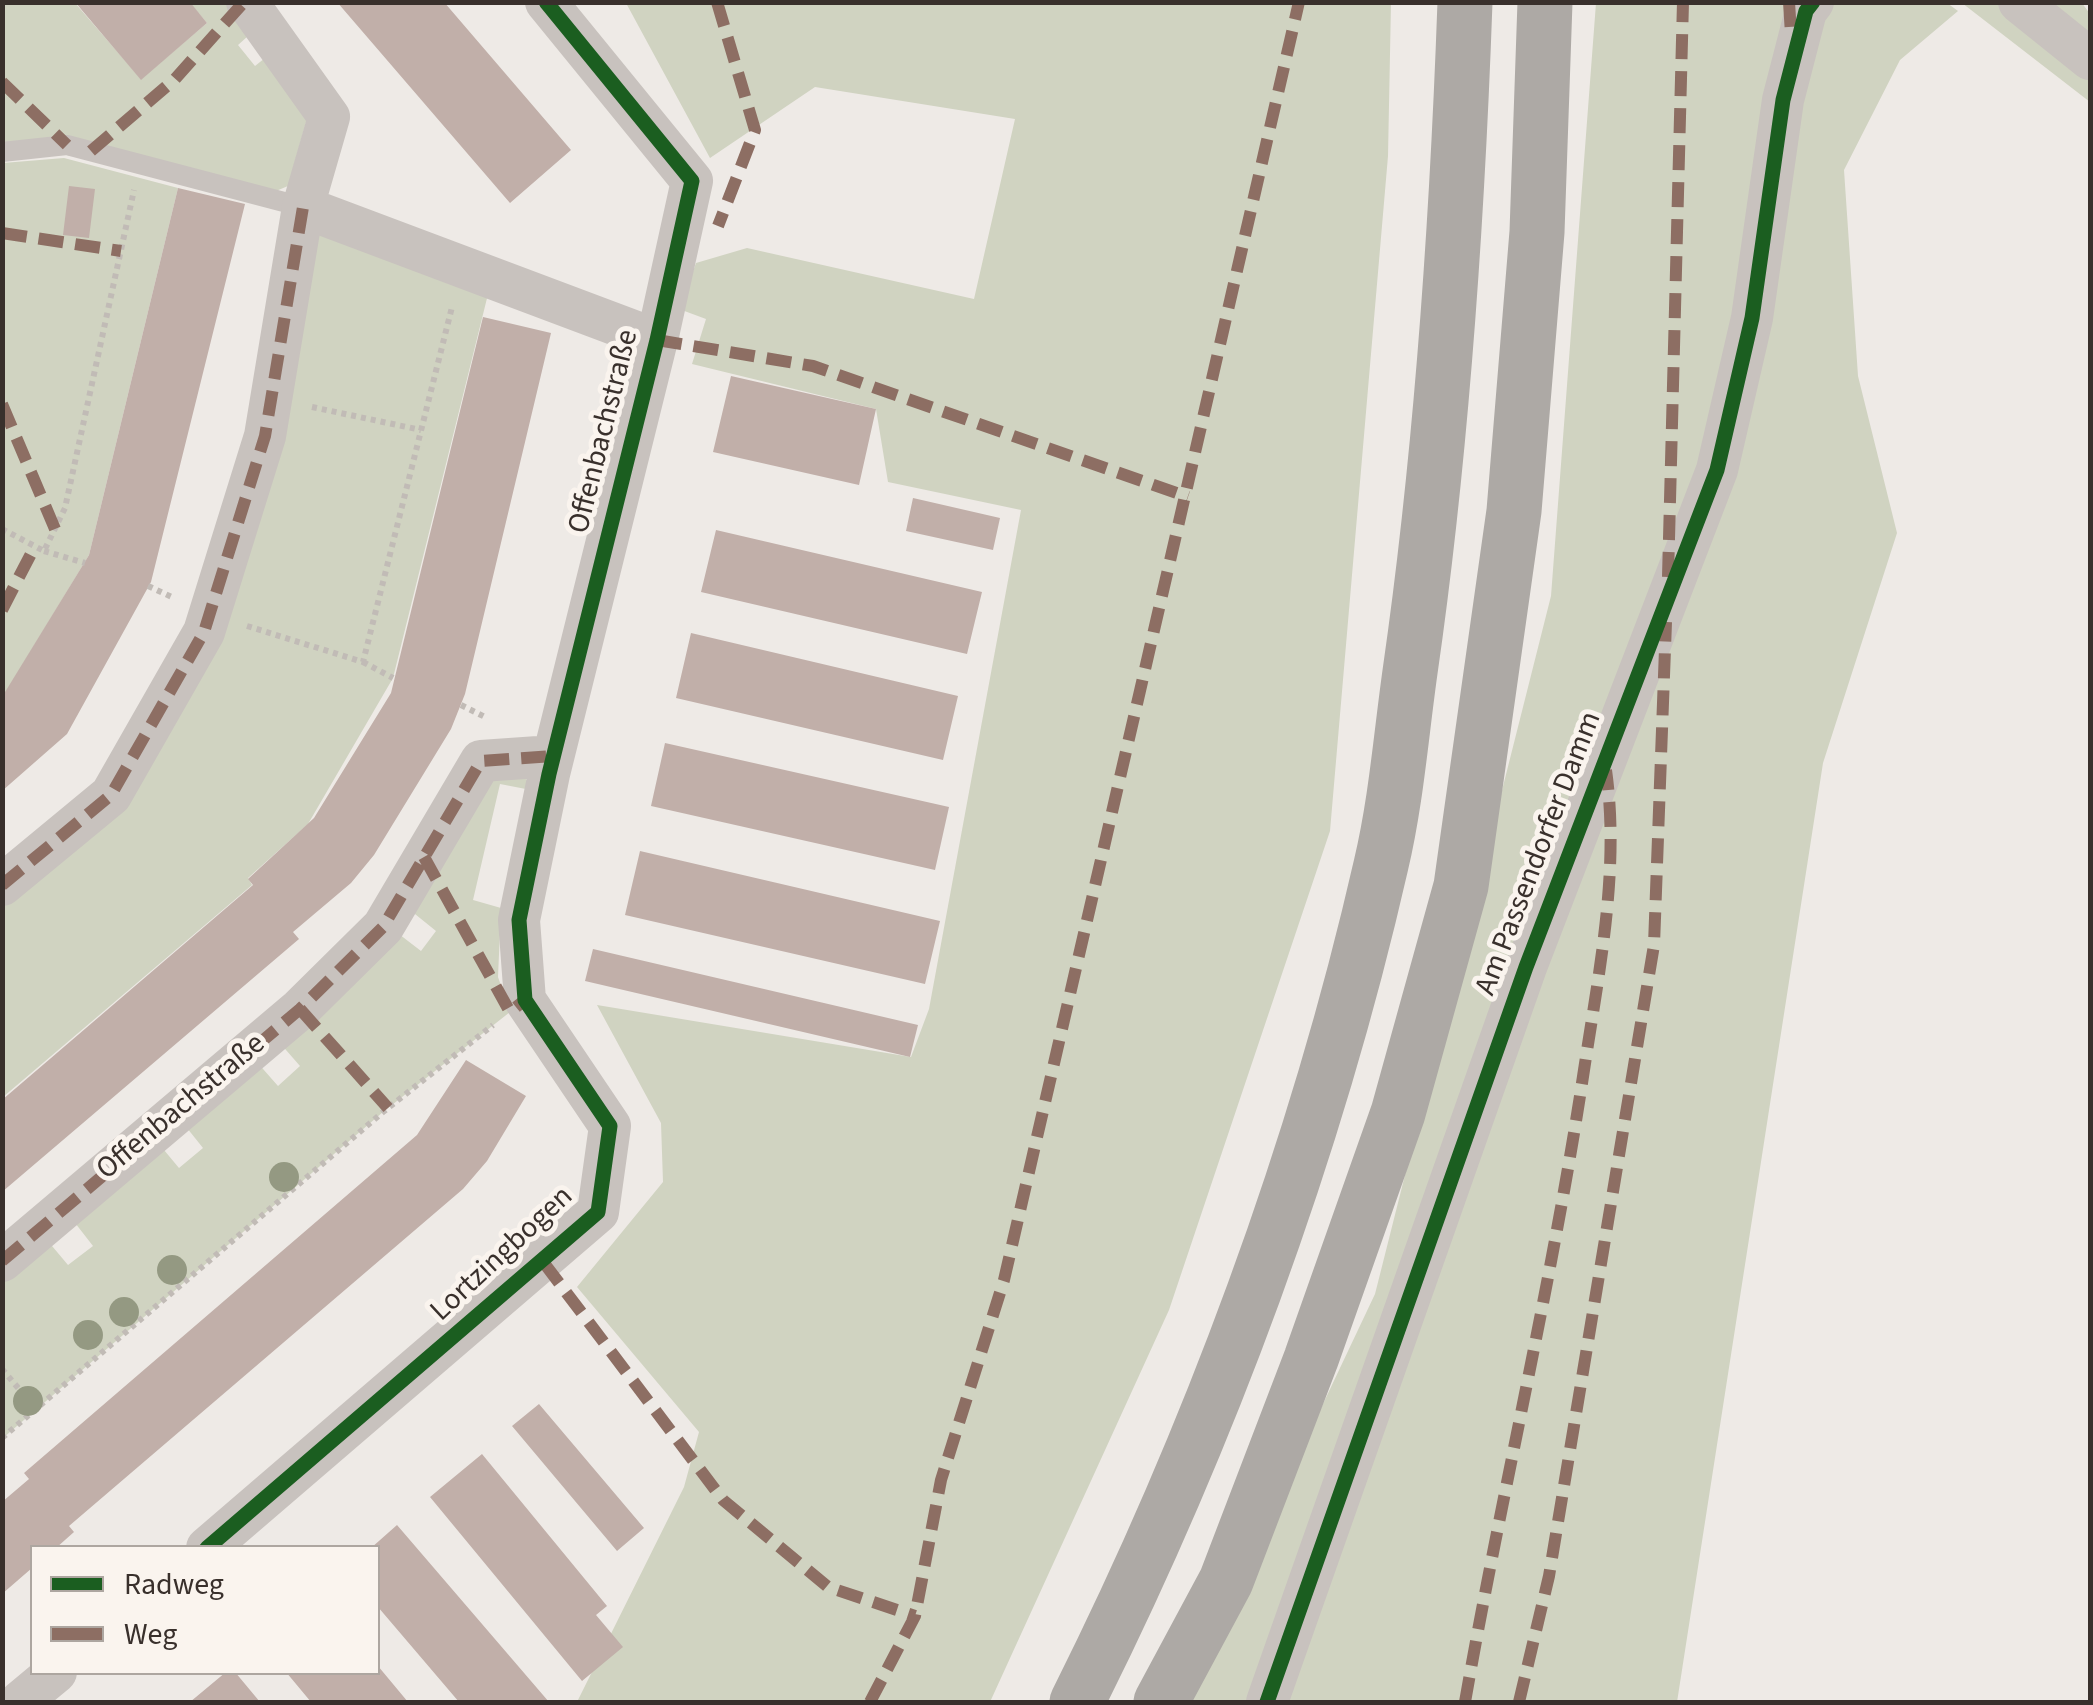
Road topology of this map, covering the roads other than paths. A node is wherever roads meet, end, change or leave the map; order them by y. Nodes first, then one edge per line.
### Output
1 (248, 2) edge
2 (546, 2) edge
3 (1464, 2) edge
4 (1545, 2) edge
5 (2020, 2) edge
6 (1809, 7) edge
7 (2090, 58) edge
8 (2, 152) edge
9 (303, 208) junction
10 (657, 340) junction
11 (553, 756) junction
12 (2, 885) edge
13 (519, 920) joint
14 (2, 1261) edge
15 (210, 1545) edge
16 (52, 1675) edge
17 (20, 1702) edge
18 (1076, 1702) edge
19 (1161, 1702) edge
20 (1267, 1702) edge

1 - 9 street
2 - 10 street, Offenbachstraße
3 - 18 highway
4 - 19 highway
5 - 7 street
6 - 20 street, Am Passendorfer Damm
8 - 9 lane
9 - 10 street, Offenbachstraße
9 - 12 street
10 - 11 street, Offenbachstraße
11 - 13 street, Offenbachstraße
11 - 14 street, Offenbachstraße
13 - 15 street, Lortzingbogen
16 - 17 street

